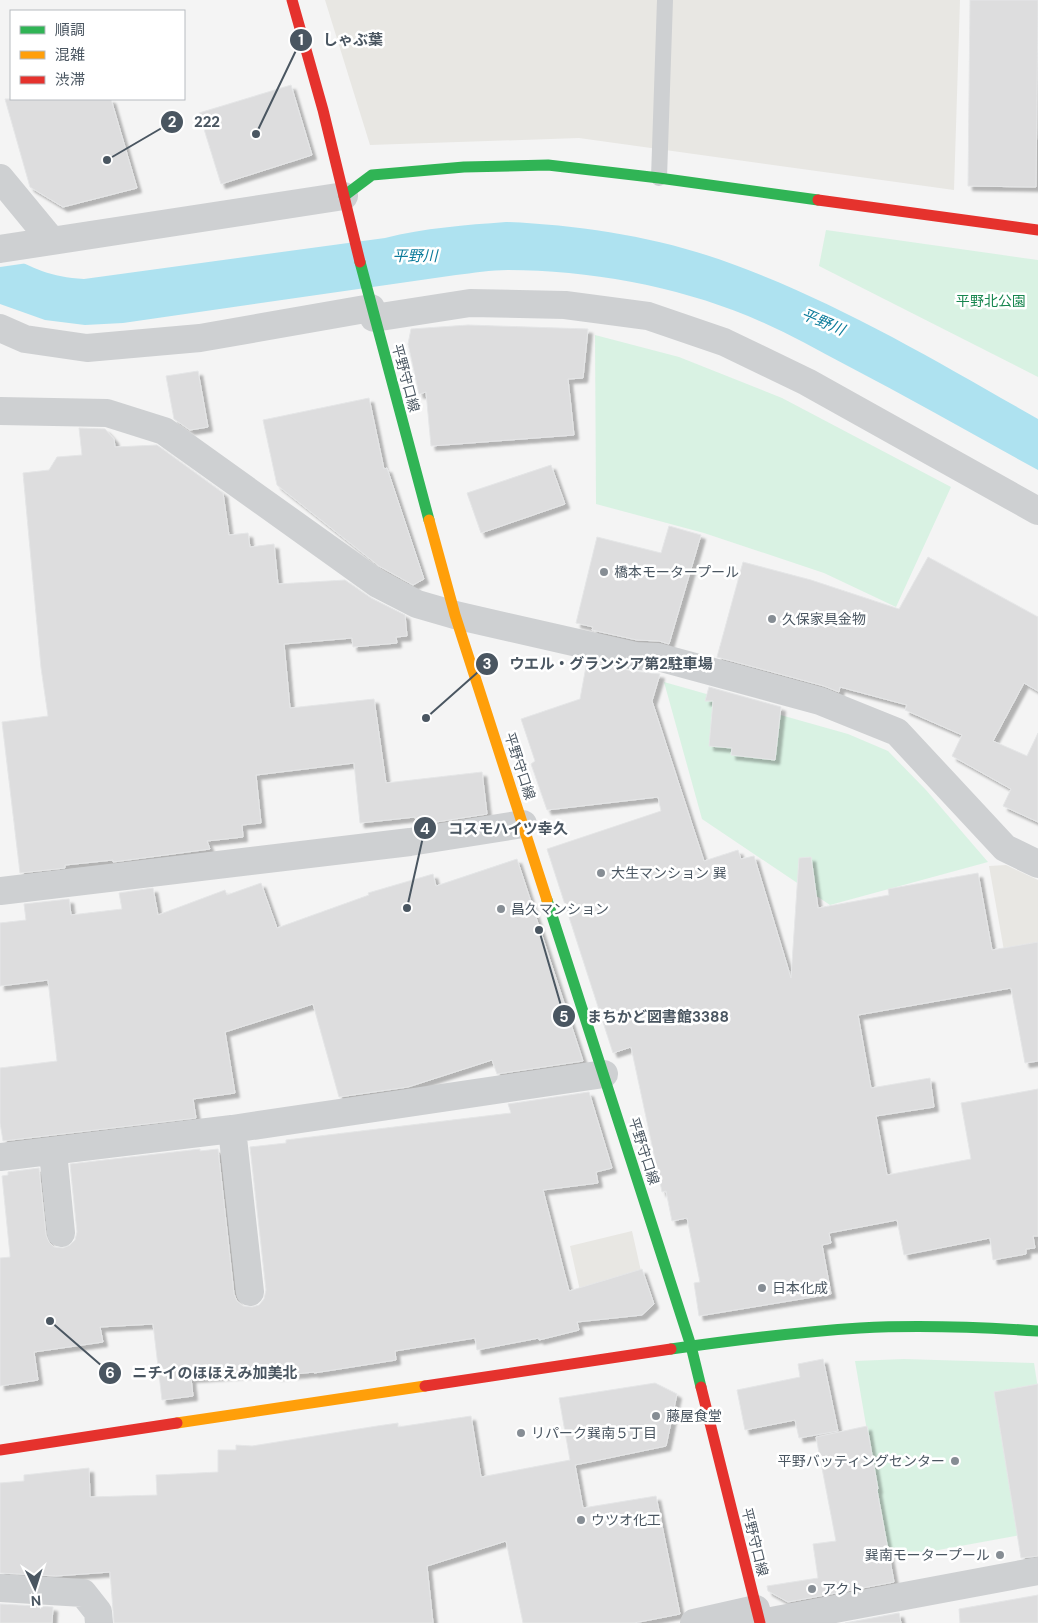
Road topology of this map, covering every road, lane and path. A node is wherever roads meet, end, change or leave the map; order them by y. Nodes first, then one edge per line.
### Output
1 (292, 0) edge
2 (665, 0) edge
3 (0, 178) edge
4 (660, 178) junction
5 (344, 196) junction
6 (1038, 230) edge
7 (61, 240) junction
8 (5, 249) edge
9 (371, 308) junction
10 (0, 328) edge
11 (0, 411) edge
12 (1038, 511) edge
13 (455, 615) junction
14 (523, 824) junction
15 (1038, 864) edge
16 (0, 891) edge
17 (604, 1074) junction
18 (232, 1129) junction
19 (53, 1152) junction
20 (0, 1157) edge
21 (62, 1233) dead end
22 (250, 1292) dead end
23 (1038, 1331) edge
24 (691, 1346) junction
25 (0, 1450) edge
26 (1038, 1571) edge
27 (0, 1588) edge
28 (759, 1618) edge
29 (99, 1623) edge
30 (694, 1623) edge

1 - 5 street, 平野守口線
2 - 4 lane
3 - 7 street
4 - 5 street
4 - 6 street
5 - 7 street
5 - 9 street, 平野守口線
7 - 8 street
9 - 10 street
9 - 12 street
9 - 13 street, 平野守口線
11 - 13 street
13 - 14 street, 平野守口線
13 - 15 street
14 - 16 street
14 - 17 street, 平野守口線
17 - 18 street
17 - 24 street, 平野守口線
18 - 19 street
18 - 22 street
19 - 20 street
19 - 21 street
23 - 24 street
24 - 25 street
24 - 28 street, 平野守口線
26 - 28 street
27 - 29 street
28 - 30 street

